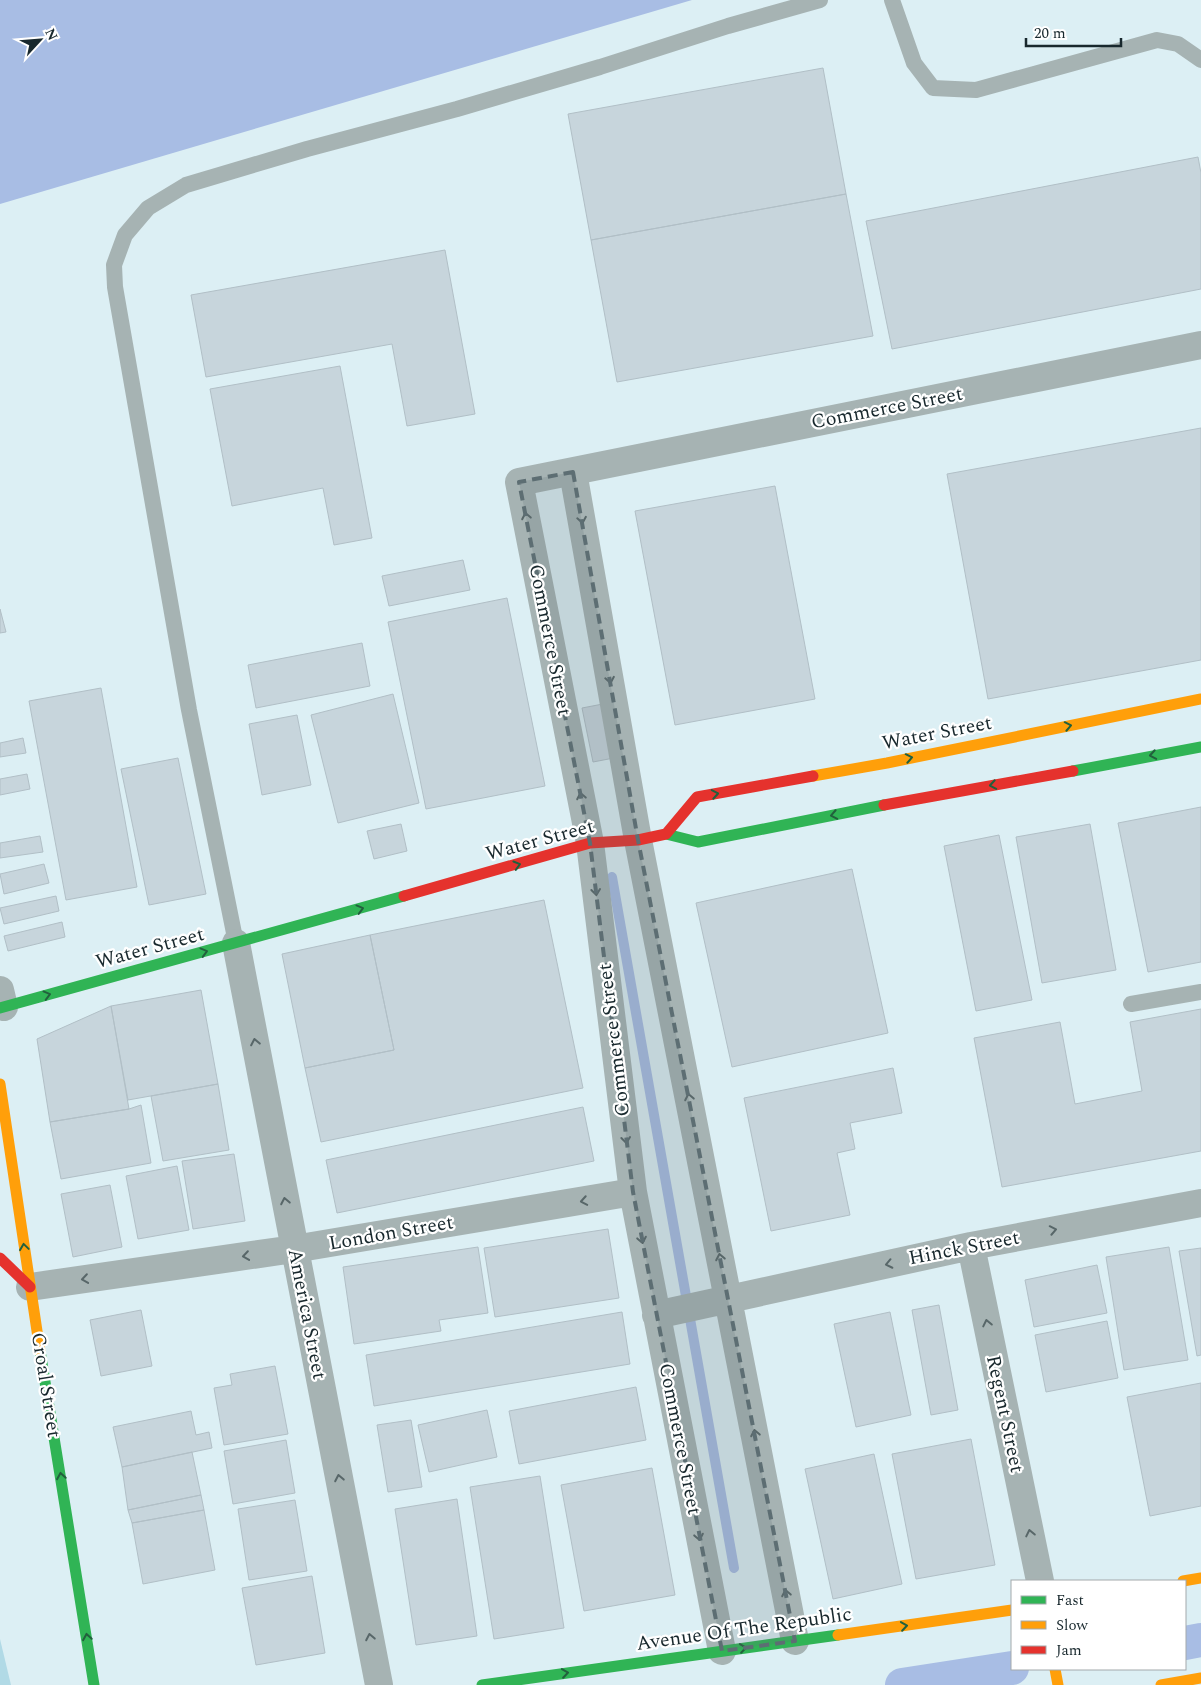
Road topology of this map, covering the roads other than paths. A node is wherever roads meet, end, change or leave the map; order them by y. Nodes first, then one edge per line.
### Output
1 (820, 0) edge
2 (892, 0) edge
3 (1201, 60) edge
4 (1201, 345) edge
5 (574, 472) junction
6 (1201, 699) edge
7 (1201, 746) edge
8 (666, 834) junction
9 (638, 840) junction
10 (590, 843) junction
11 (236, 943) junction
12 (1201, 992) edge
13 (1, 1002) edge
14 (1131, 1004) dead end
15 (0, 1084) edge
16 (632, 1192) junction
17 (1201, 1203) edge
18 (971, 1246) junction
19 (294, 1249) junction
20 (0, 1258) edge
21 (30, 1287) junction
22 (728, 1298) junction
23 (656, 1315) junction
24 (1201, 1578) edge
25 (1040, 1580) edge
26 (1186, 1580) edge
27 (1011, 1610) edge
28 (795, 1641) junction
29 (722, 1651) junction
30 (598, 1677) edge
31 (1201, 1678) edge
32 (94, 1685) edge
33 (379, 1685) edge
34 (482, 1685) edge
35 (1161, 1685) edge

1 - 11 lane
2 - 3 lane
4 - 5 street, Commerce Street
5 -> 9 street
10 -> 5 street, Commerce Street
8 -> 6 street, Water Street
7 -> 8 street
8 - 9 street, Water Street
9 - 10 street, Water Street
22 -> 9 street
11 -> 10 street, Water Street
10 -> 16 street, Commerce Street
13 -> 11 street, Water Street
19 -> 11 street, America Street
12 - 14 lane
21 -> 15 street, Croal Street
16 -> 19 street, London Street
16 -> 23 street, Commerce Street
18 -> 17 street, Hinck Street
18 -> 22 street, Hinck Street
25 -> 18 street, Regent Street
19 -> 21 street, London Street
33 -> 19 street, America Street
20 - 21 street
32 -> 21 street, Croal Street
22 - 23 street, Hinck Street
28 -> 22 street
23 -> 29 street, Commerce Street
24 - 26 street
28 -> 27 street, Avenue Of The Republic
29 -> 28 street, Avenue Of The Republic
29 - 30 street, Avenue Of The Republic
34 -> 30 street, Avenue Of The Republic
31 - 35 street

